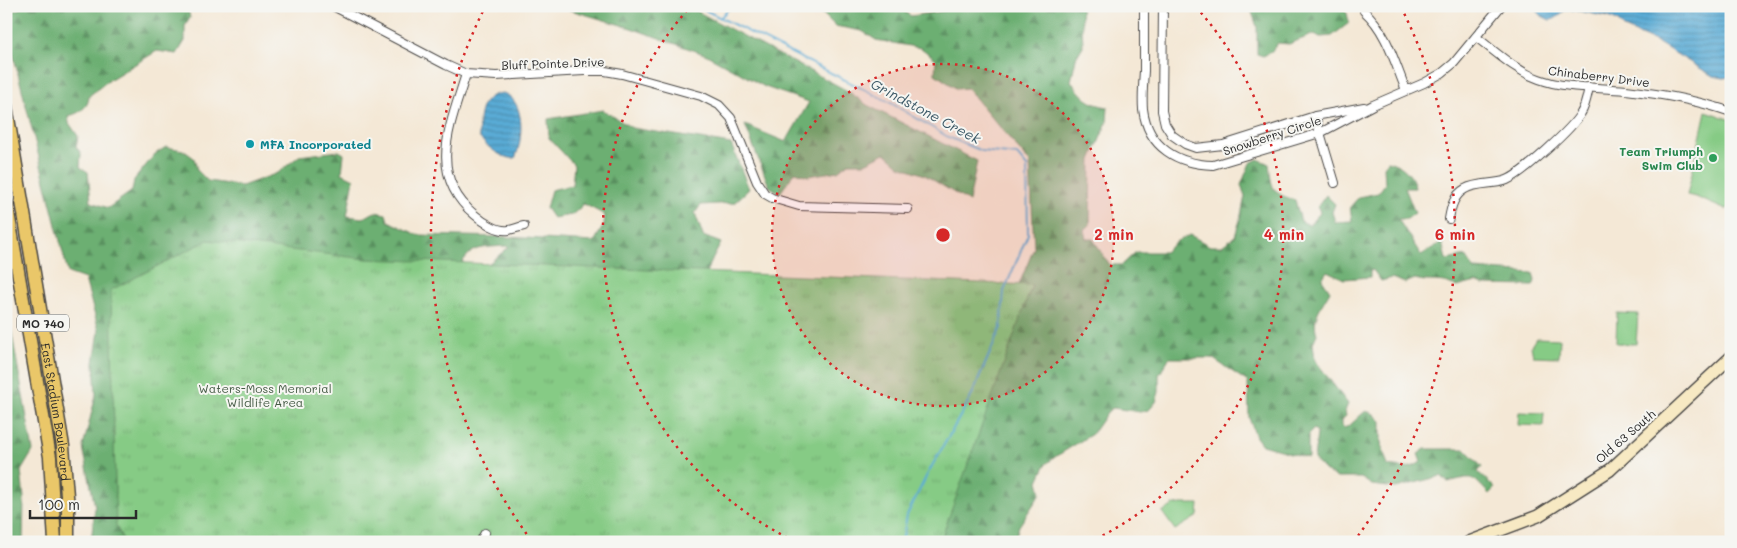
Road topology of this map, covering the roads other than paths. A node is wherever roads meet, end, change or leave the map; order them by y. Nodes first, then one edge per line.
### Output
1 (333, 6) edge
2 (1144, 6) edge
3 (1163, 6) edge
4 (1501, 6) edge
5 (1364, 11) dead end
6 (1476, 37) junction
7 (466, 74) junction
8 (1589, 87) junction
9 (1406, 90) junction
10 (1373, 105) junction
11 (6, 106) edge
12 (1731, 112) edge
13 (1315, 116) junction
14 (1320, 133) junction
15 (1335, 184) dead end
16 (6, 201) edge
17 (908, 209) dead end
18 (1449, 219) dead end
19 (524, 226) dead end
20 (1731, 357) edge
21 (485, 533) dead end
22 (55, 542) edge
23 (68, 542) edge
24 (480, 542) edge
25 (1469, 542) edge

1 - 7 street, Bluff Pointe Drive
2 - 14 street, Snowberry Circle
3 - 13 street, Snowberry Circle
4 - 6 street
5 - 9 street
6 - 8 street, Chinaberry Drive
6 - 9 street
7 - 17 street, Bluff Pointe Drive
7 - 19 street
8 - 12 street, Chinaberry Drive
8 - 18 street
9 - 10 street
10 - 13 street, Snowberry Circle
10 - 14 street, Snowberry Circle
11 - 23 main road, East Stadium Boulevard / MO 740
13 - 14 street
14 - 15 street
16 - 22 main road, East Stadium Boulevard / MO 740
20 - 25 main road, Old 63 South
21 - 24 street

